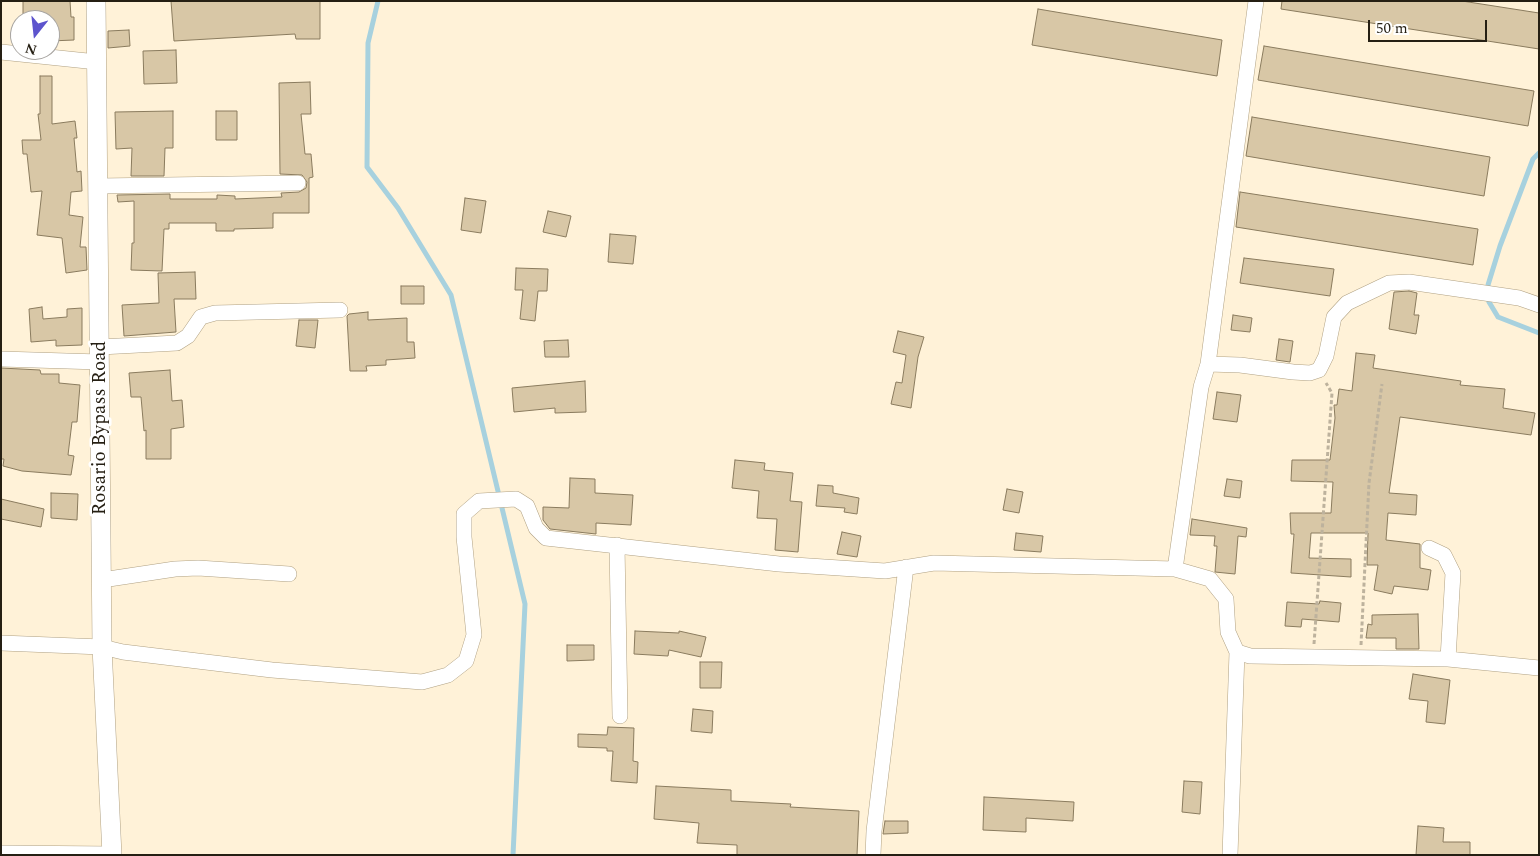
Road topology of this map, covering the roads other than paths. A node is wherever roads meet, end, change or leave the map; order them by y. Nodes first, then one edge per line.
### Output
1 (96, 1) edge
2 (1256, 1) edge
3 (1, 52) edge
4 (97, 62) junction
5 (298, 183) dead end
6 (99, 186) junction
7 (1539, 305) edge
8 (340, 310) dead end
9 (100, 354) junction
10 (1, 359) edge
11 (1208, 364) junction
12 (617, 545) junction
13 (1429, 548) dead end
14 (906, 567) junction
15 (1175, 569) junction
16 (289, 574) dead end
17 (102, 580) junction
18 (1, 642) edge
19 (102, 647) junction
20 (1237, 652) junction
21 (1448, 659) junction
22 (1539, 668) edge
23 (620, 716) dead end
24 (1, 853) edge
25 (112, 854) edge
26 (873, 855) edge
27 (1230, 855) edge

1 - 4 main road, Rosario Bypass Road
2 - 11 street
3 - 4 street
4 - 6 main road, Rosario Bypass Road
5 - 6 street
6 - 9 main road, Rosario Bypass Road
7 - 11 street
8 - 9 street
9 - 10 street
9 - 17 main road, Rosario Bypass Road
11 - 15 street
12 - 14 street
12 - 19 street
12 - 23 street
13 - 21 street
14 - 15 street
14 - 26 street
15 - 20 street
16 - 17 street
17 - 19 main road, Rosario Bypass Road
18 - 19 street
19 - 25 main road, Rosario Bypass Road
20 - 21 street
20 - 27 street
21 - 22 street
24 - 25 street

